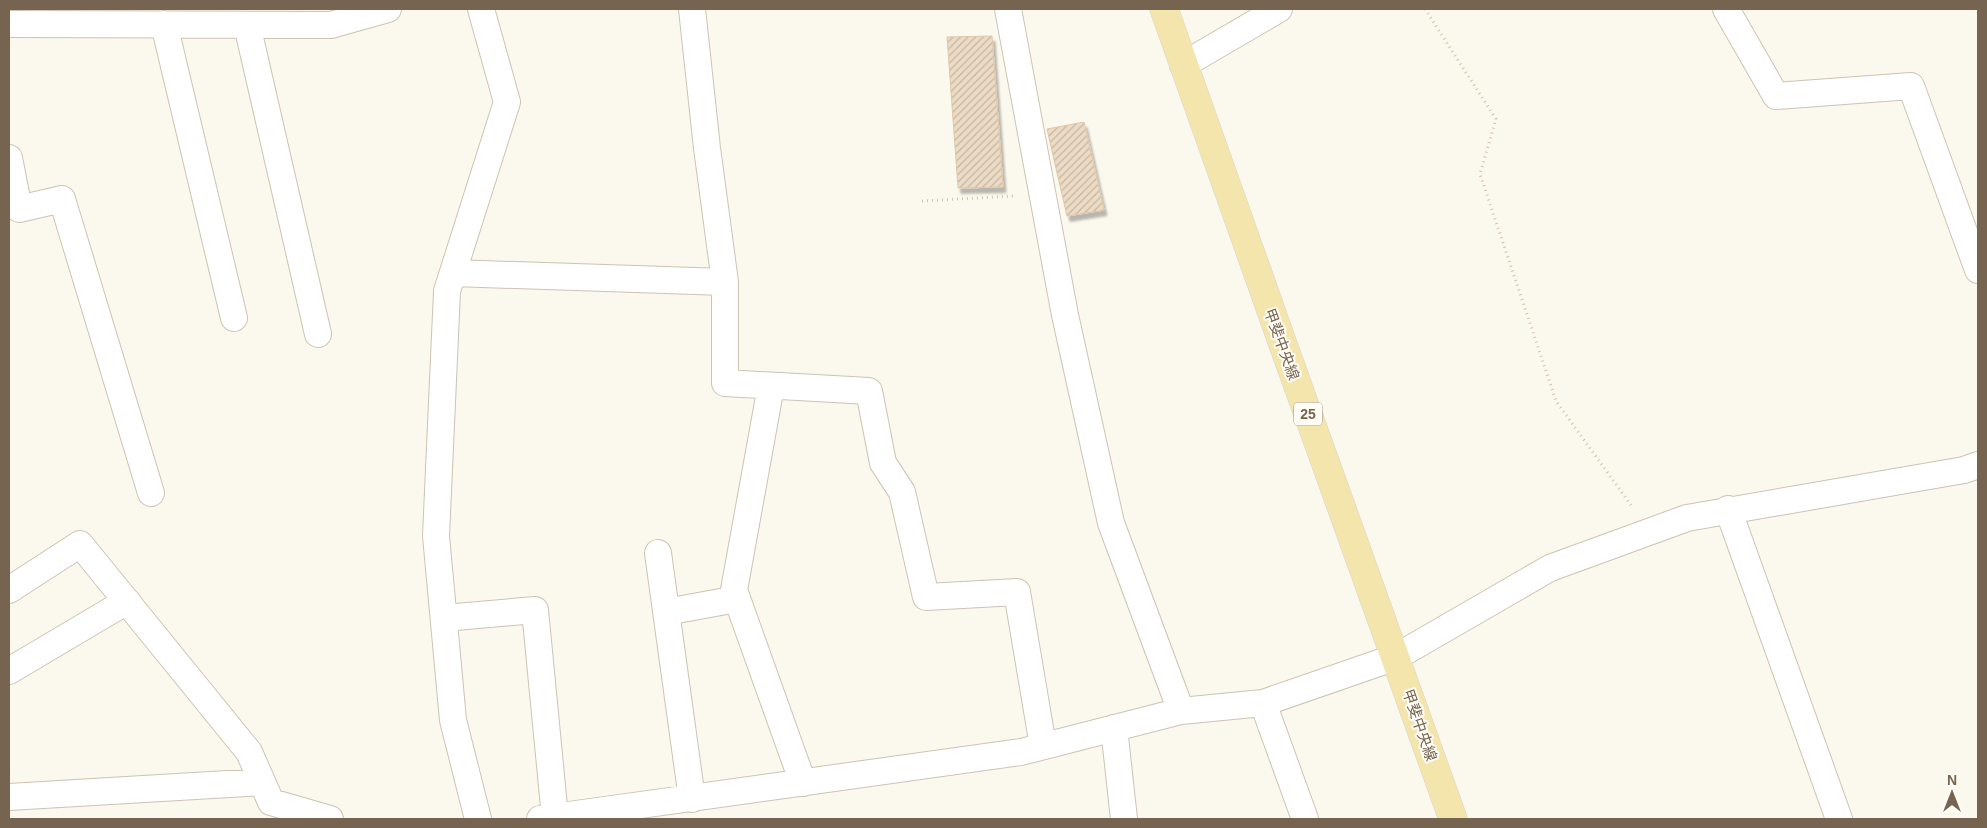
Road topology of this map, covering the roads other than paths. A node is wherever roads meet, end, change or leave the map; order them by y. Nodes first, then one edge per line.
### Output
1 (388, 9) edge
2 (481, 9) edge
3 (692, 9) edge
4 (1008, 9) edge
5 (1164, 9) edge
6 (1279, 9) edge
7 (1726, 9) edge
8 (35, 16) edge
9 (9, 24) edge
10 (164, 24) junction
11 (247, 25) junction
12 (1183, 65) junction
13 (9, 158) edge
14 (1978, 270) edge
15 (453, 273) junction
16 (725, 282) junction
17 (234, 318) dead end
18 (318, 334) dead end
19 (771, 386) junction
20 (1978, 466) edge
21 (151, 493) dead end
22 (1728, 509) junction
23 (658, 553) dead end
24 (9, 590) edge
25 (737, 598) junction
26 (127, 601) junction
27 (666, 612) junction
28 (444, 618) junction
29 (1396, 658) junction
30 (9, 671) edge
31 (1263, 703) junction
32 (1181, 711) junction
33 (1114, 728) junction
34 (1043, 746) junction
35 (262, 782) junction
36 (803, 783) junction
37 (9, 797) edge
38 (692, 799) junction
39 (635, 813) edge
40 (547, 818) edge
41 (330, 819) edge
42 (478, 819) edge
43 (1124, 819) edge
44 (1305, 819) edge
45 (1453, 819) edge
46 (1838, 819) edge

1 - 11 street
2 - 15 street
3 - 16 street
4 - 32 street
5 - 12 main road, 甲斐中央線 / 25
6 - 12 street
7 - 14 street
8 - 9 street
8 - 10 street
10 - 11 street
10 - 17 street
11 - 18 street
12 - 29 main road, 甲斐中央線 / 25
13 - 21 street
15 - 16 street
15 - 28 street
16 - 19 street
19 - 25 street
19 - 34 street
20 - 22 street
22 - 29 street
22 - 46 street
23 - 27 street
24 - 26 street
25 - 27 street
25 - 36 street
26 - 30 street
26 - 35 street
27 - 38 street
28 - 40 street
28 - 42 street
29 - 31 street
29 - 45 main road, 甲斐中央線 / 25
31 - 32 street
31 - 44 street
32 - 33 street
33 - 34 street
33 - 43 street
34 - 36 street
35 - 37 street
35 - 41 street
36 - 38 street
38 - 39 street
39 - 40 street

